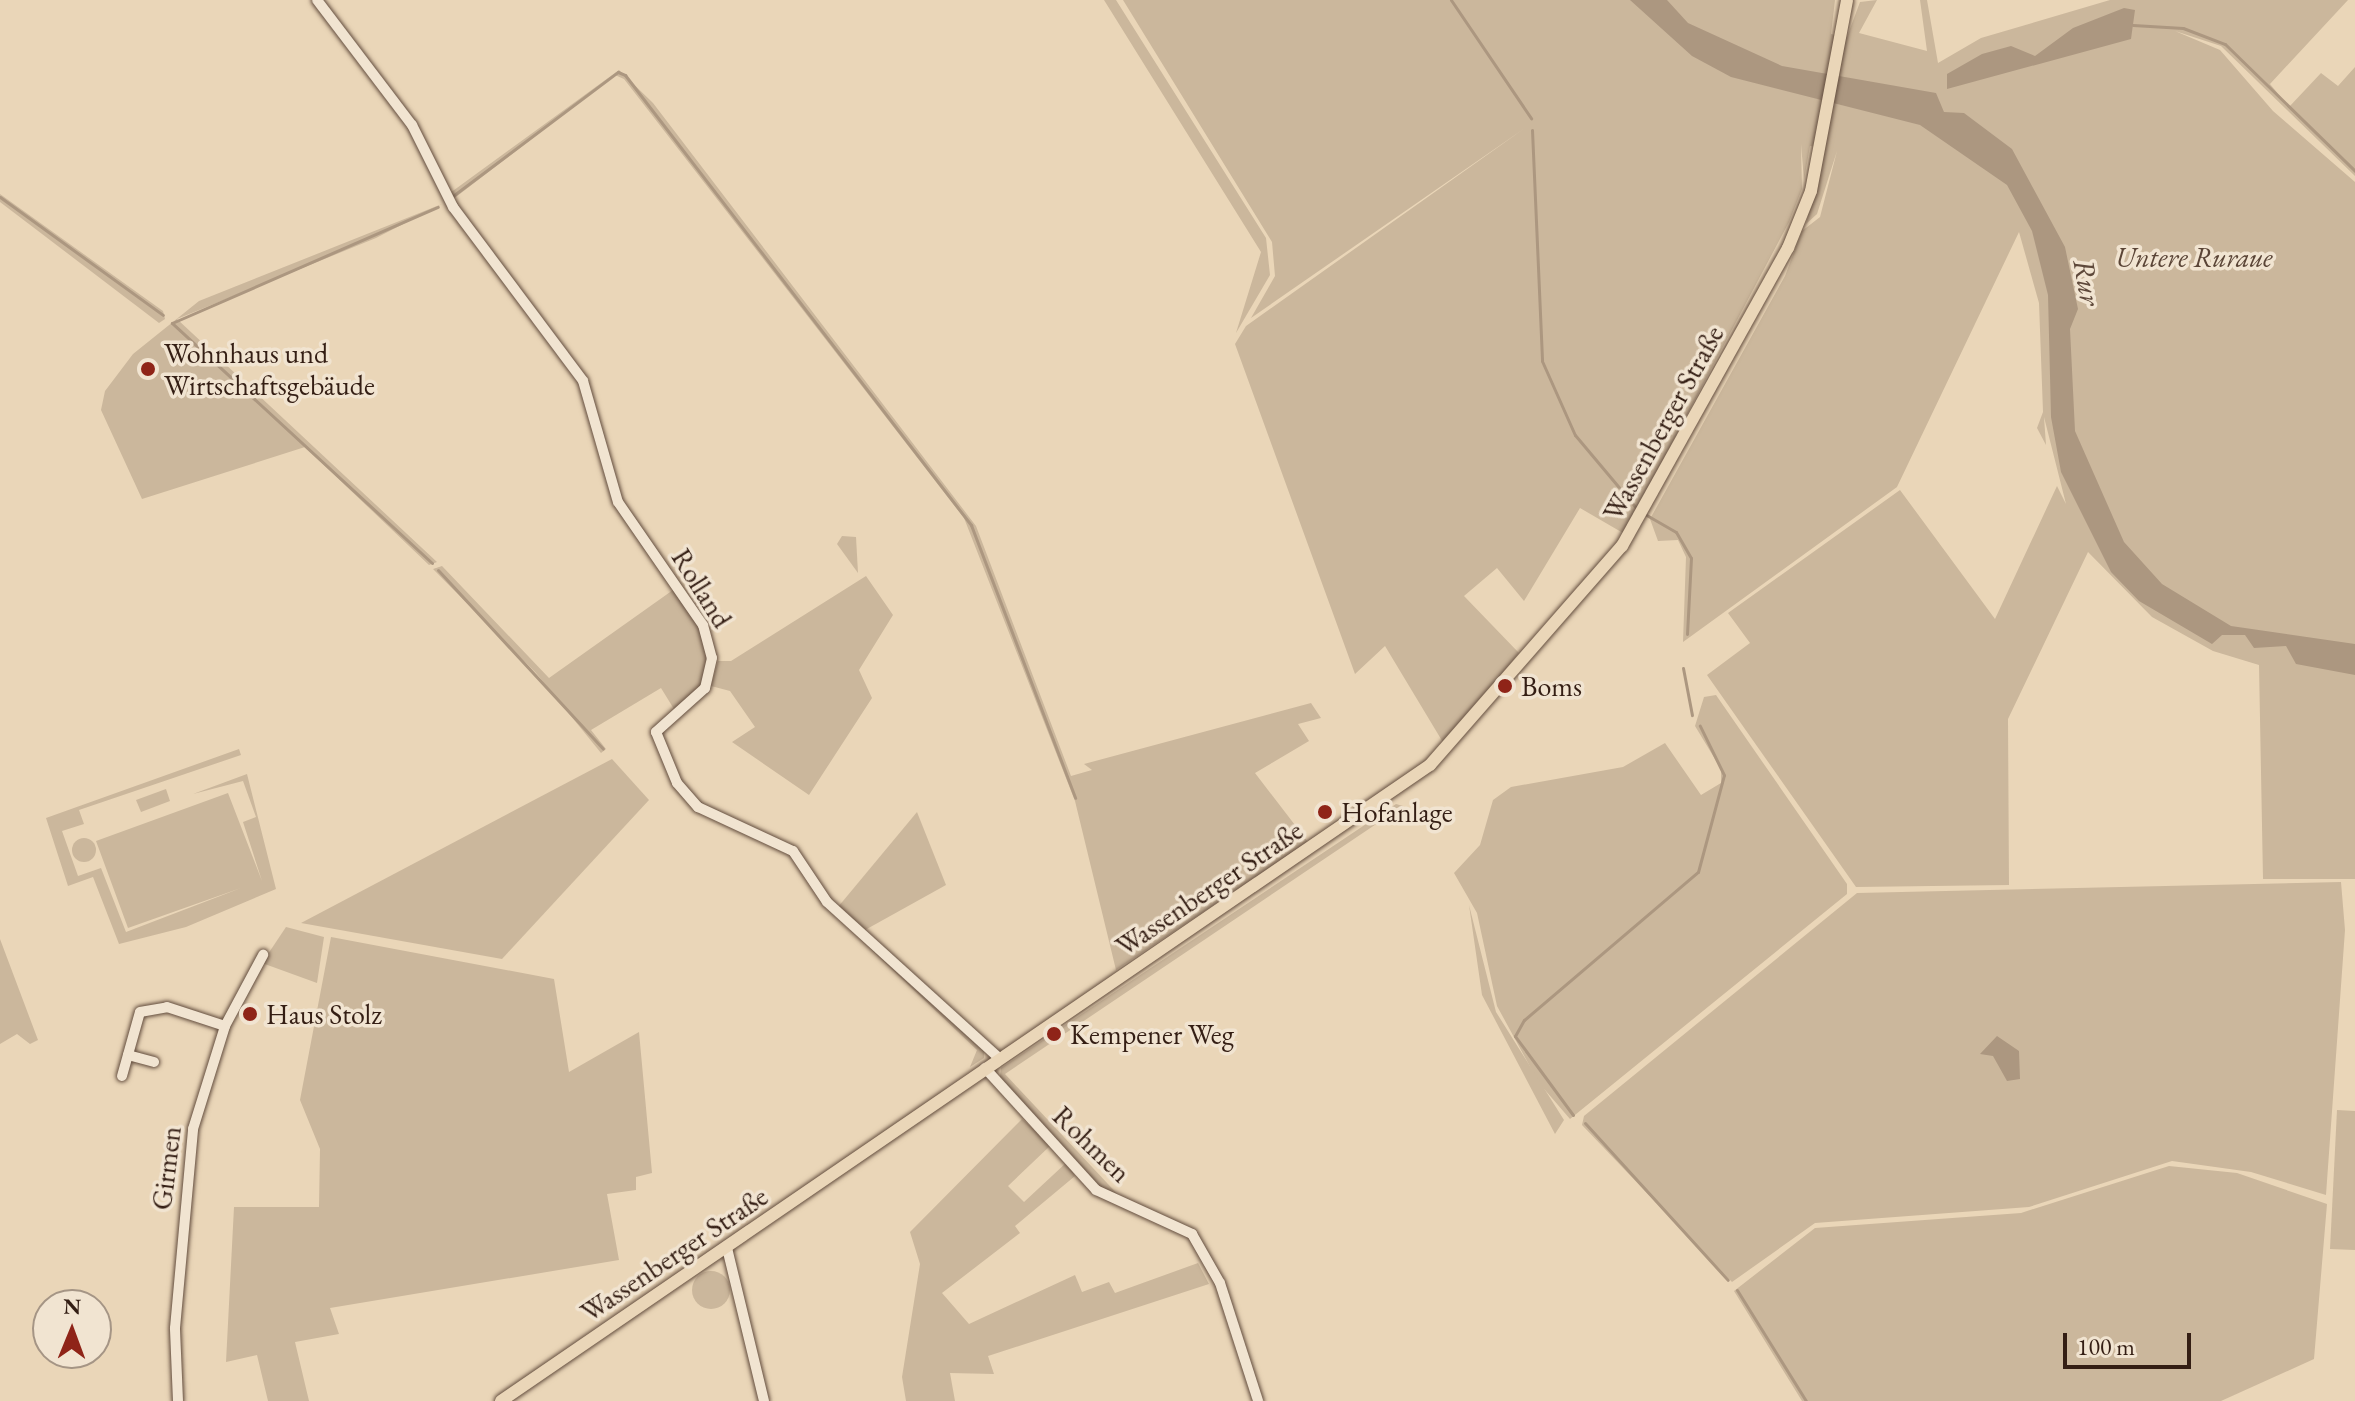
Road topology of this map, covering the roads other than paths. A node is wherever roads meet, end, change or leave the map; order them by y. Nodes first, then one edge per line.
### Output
1 (317, 0) edge
2 (1855, 0) edge
3 (1846, 6) edge
4 (263, 955) dead end
5 (225, 1026) junction
6 (128, 1055) junction
7 (999, 1058) junction
8 (154, 1062) dead end
9 (985, 1068) junction
10 (122, 1076) dead end
11 (727, 1248) junction
12 (178, 1401) edge
13 (501, 1401) edge
14 (764, 1401) edge
15 (1258, 1401) edge

1 - 7 street, Rolland
2 - 3 street
3 - 7 main road, Wassenberger Straße
4 - 5 street, Girmen
5 - 6 street
5 - 12 street, Girmen
6 - 8 street
6 - 10 street
7 - 9 main road, Wassenberger Straße
9 - 11 main road, Wassenberger Straße
9 - 15 street, Rohmen
11 - 13 main road, Wassenberger Straße
11 - 14 street

